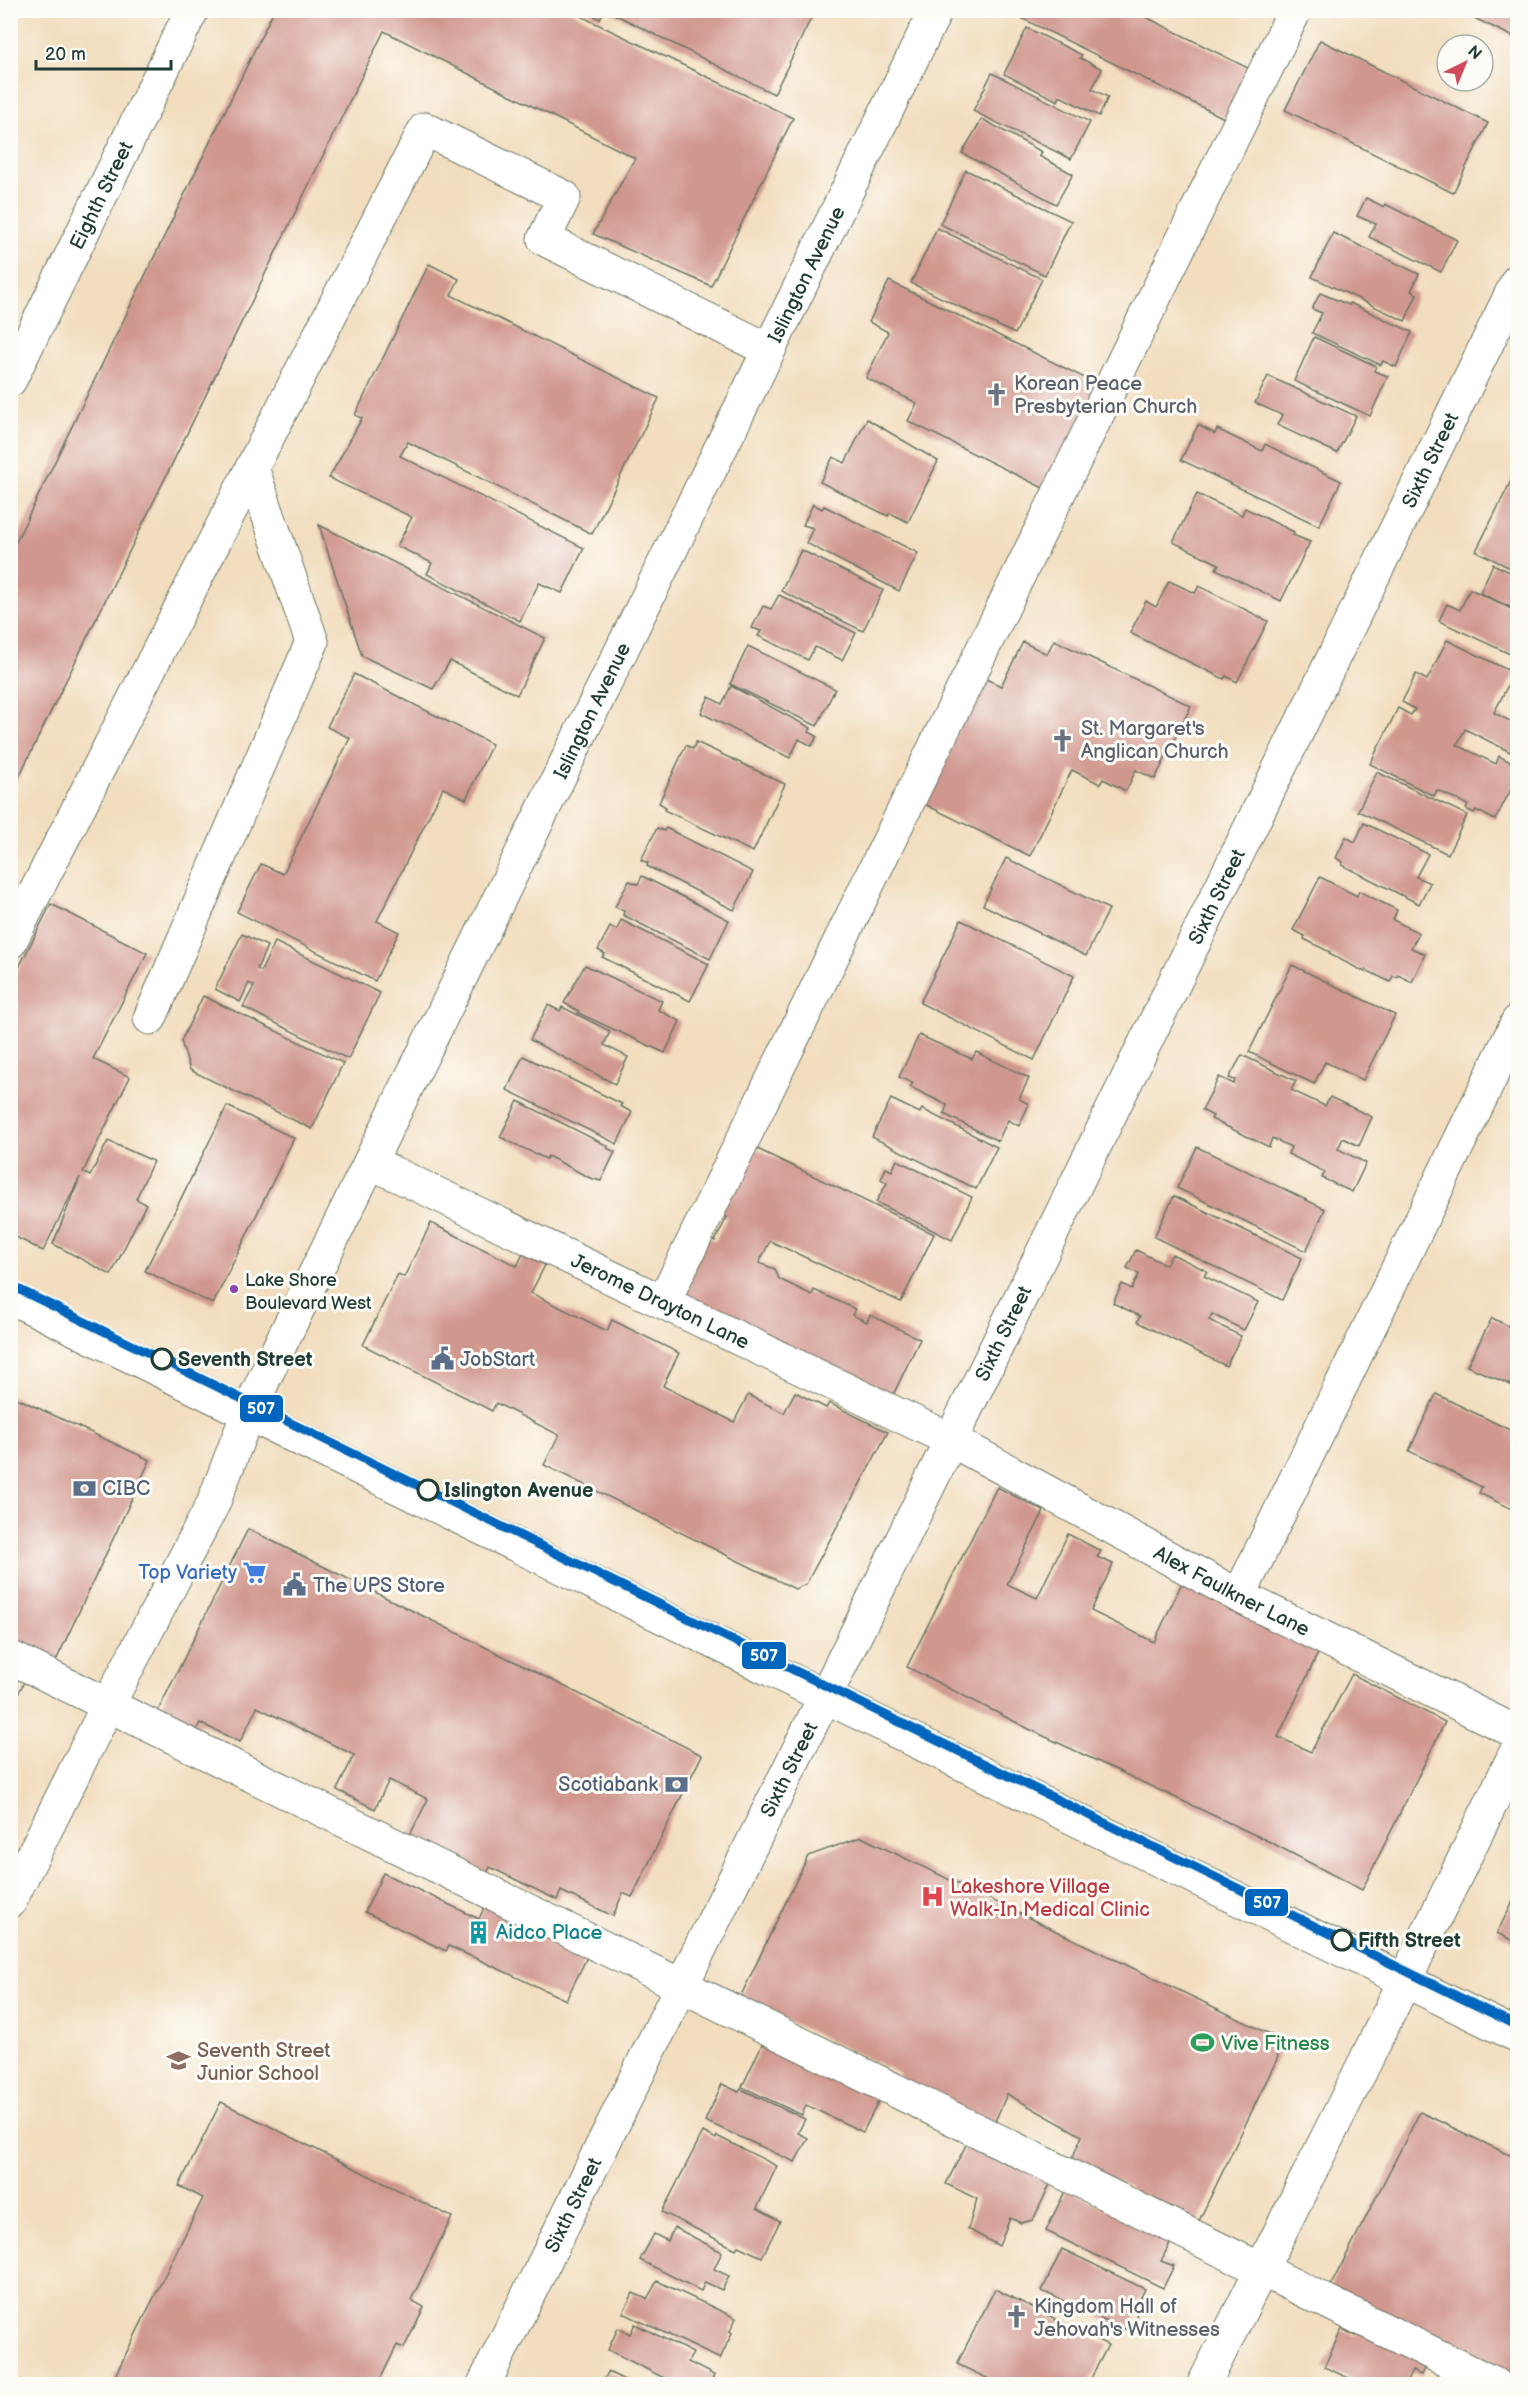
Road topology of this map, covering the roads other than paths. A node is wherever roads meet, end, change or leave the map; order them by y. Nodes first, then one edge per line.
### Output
1 (192, 10) edge
2 (936, 10) edge
3 (1295, 10) edge
4 (1518, 280) edge
5 (769, 350) junction
6 (10, 380) edge
7 (252, 468) junction
8 (10, 942) edge
9 (150, 1018) dead end
10 (1518, 1021) edge
11 (370, 1162) junction
12 (10, 1297) edge
13 (664, 1301) junction
14 (248, 1413) junction
15 (951, 1440) junction
16 (1239, 1596) junction
17 (10, 1657) edge
18 (824, 1696) junction
19 (108, 1705) junction
20 (1518, 1732) edge
21 (1518, 1748) edge
22 (10, 1901) edge
23 (1404, 1980) junction
24 (682, 1988) junction
25 (1518, 2036) edge
26 (1261, 2270) junction
27 (484, 2385) edge
28 (1204, 2385) edge
29 (1495, 2385) edge

1 - 6 street, Eighth Street
2 - 5 street, Islington Avenue
3 - 13 street
4 - 15 street, Sixth Street
5 - 7 street
5 - 11 street, Islington Avenue
7 - 8 street
7 - 9 street
10 - 16 street
11 - 13 street, Jerome Drayton Lane
11 - 14 street, Islington Avenue
12 - 14 street
13 - 15 street, Jerome Drayton Lane
14 - 18 street
14 - 19 street
15 - 16 street, Alex Faulkner Lane
15 - 18 street, Sixth Street
16 - 20 street, Alex Faulkner Lane
17 - 19 street
18 - 23 street
18 - 24 street, Sixth Street
19 - 22 street
19 - 24 street
21 - 23 street
23 - 25 street
23 - 26 street
24 - 26 street
24 - 27 street, Sixth Street
26 - 28 street
26 - 29 street

